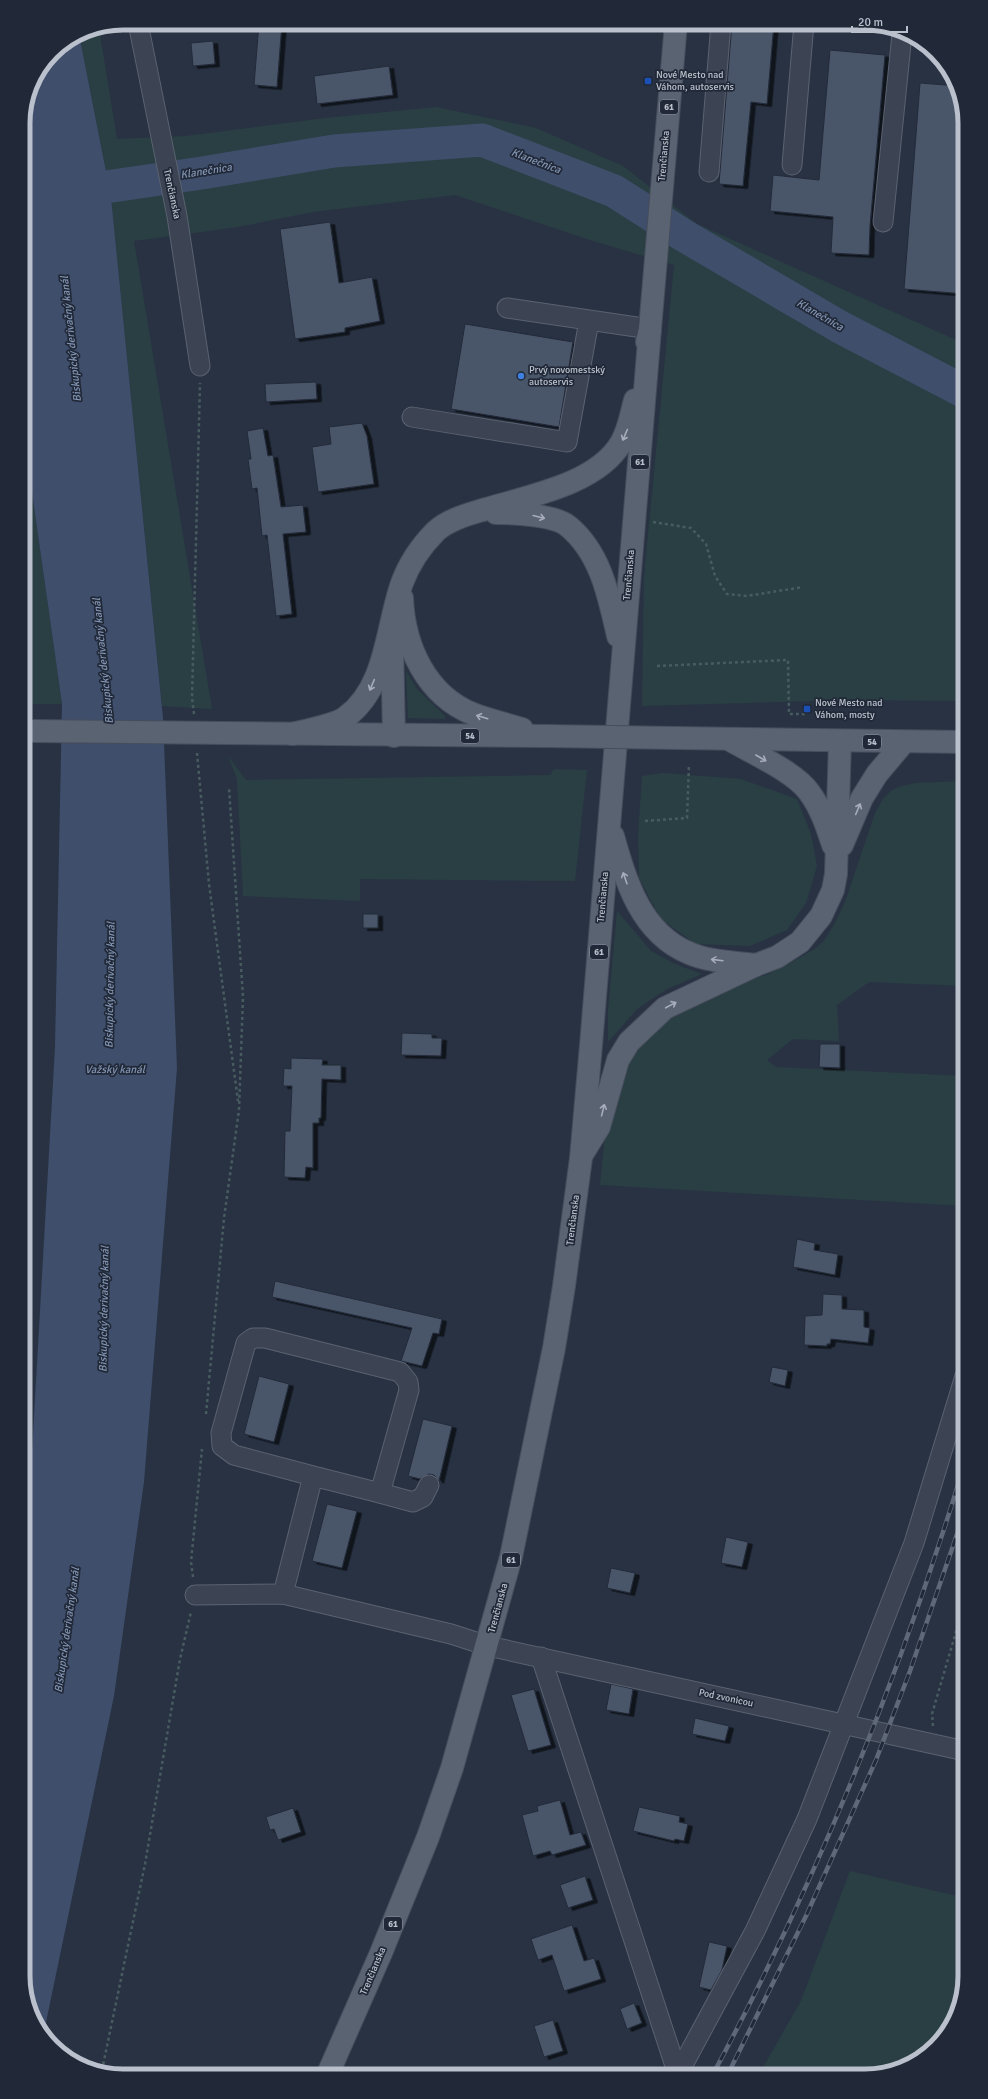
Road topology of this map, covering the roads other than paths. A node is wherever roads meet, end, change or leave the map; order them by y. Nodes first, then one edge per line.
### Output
1 (139, 30) edge
2 (675, 30) edge
3 (720, 30) edge
4 (803, 30) edge
5 (902, 38) edge
6 (792, 165) dead end
7 (709, 172) dead end
8 (883, 222) dead end
9 (507, 308) dead end
10 (589, 321) junction
11 (650, 329) junction
12 (200, 366) dead end
13 (412, 418) dead end
14 (473, 513) junction
15 (402, 583) junction
16 (392, 620) junction
17 (622, 655) junction
18 (30, 731) edge
19 (292, 734) junction
20 (394, 736) junction
21 (546, 736) junction
22 (728, 739) junction
23 (840, 741) junction
24 (904, 742) junction
25 (958, 742) edge
26 (609, 821) junction
27 (837, 858) junction
28 (756, 965) junction
29 (581, 1158) junction
30 (958, 1399) edge
31 (312, 1476) junction
32 (429, 1485) dead end
33 (380, 1493) junction
34 (284, 1594) junction
35 (195, 1595) road end
36 (488, 1646) junction
37 (541, 1657) junction
38 (844, 1724) junction
39 (958, 1749) edge
40 (330, 2069) edge
41 (675, 2069) edge
42 (680, 2069) edge

1 - 12 street, Trenčianska
2 - 11 main road, Trenčianska / 61
3 - 7 street
4 - 6 street
5 - 8 street
9 - 10 street
10 - 11 street
10 - 13 street
11 -> 14 main road
11 - 17 main road, Trenčianska / 61
14 - 15 main road
14 -> 17 main road
15 - 16 main road
21 -> 15 main road
16 -> 19 main road
16 - 20 main road
17 - 26 main road, Trenčianska / 61
18 - 19 main road, bridge
19 - 20 main road
20 - 21 main road, 54
21 - 22 main road, 54, bridge
22 - 23 main road, 54
22 -> 27 main road
23 - 24 main road, 54
23 - 27 main road
24 - 25 main road, 54
27 -> 24 main road
28 -> 26 main road
26 - 29 main road, Trenčianska / 61
27 - 28 main road
29 -> 28 main road
29 - 36 main road, Trenčianska / 61
30 - 38 street
31 - 33 street
31 - 33 street
31 - 34 street
32 - 33 street
34 - 35 street, Pod zvonicou
34 - 36 street, Pod zvonicou
36 - 37 street, Pod zvonicou
36 - 40 main road, Trenčianska / 61
37 - 38 street, Pod zvonicou
37 - 41 street
38 - 39 street, Pod zvonicou
38 - 42 street

